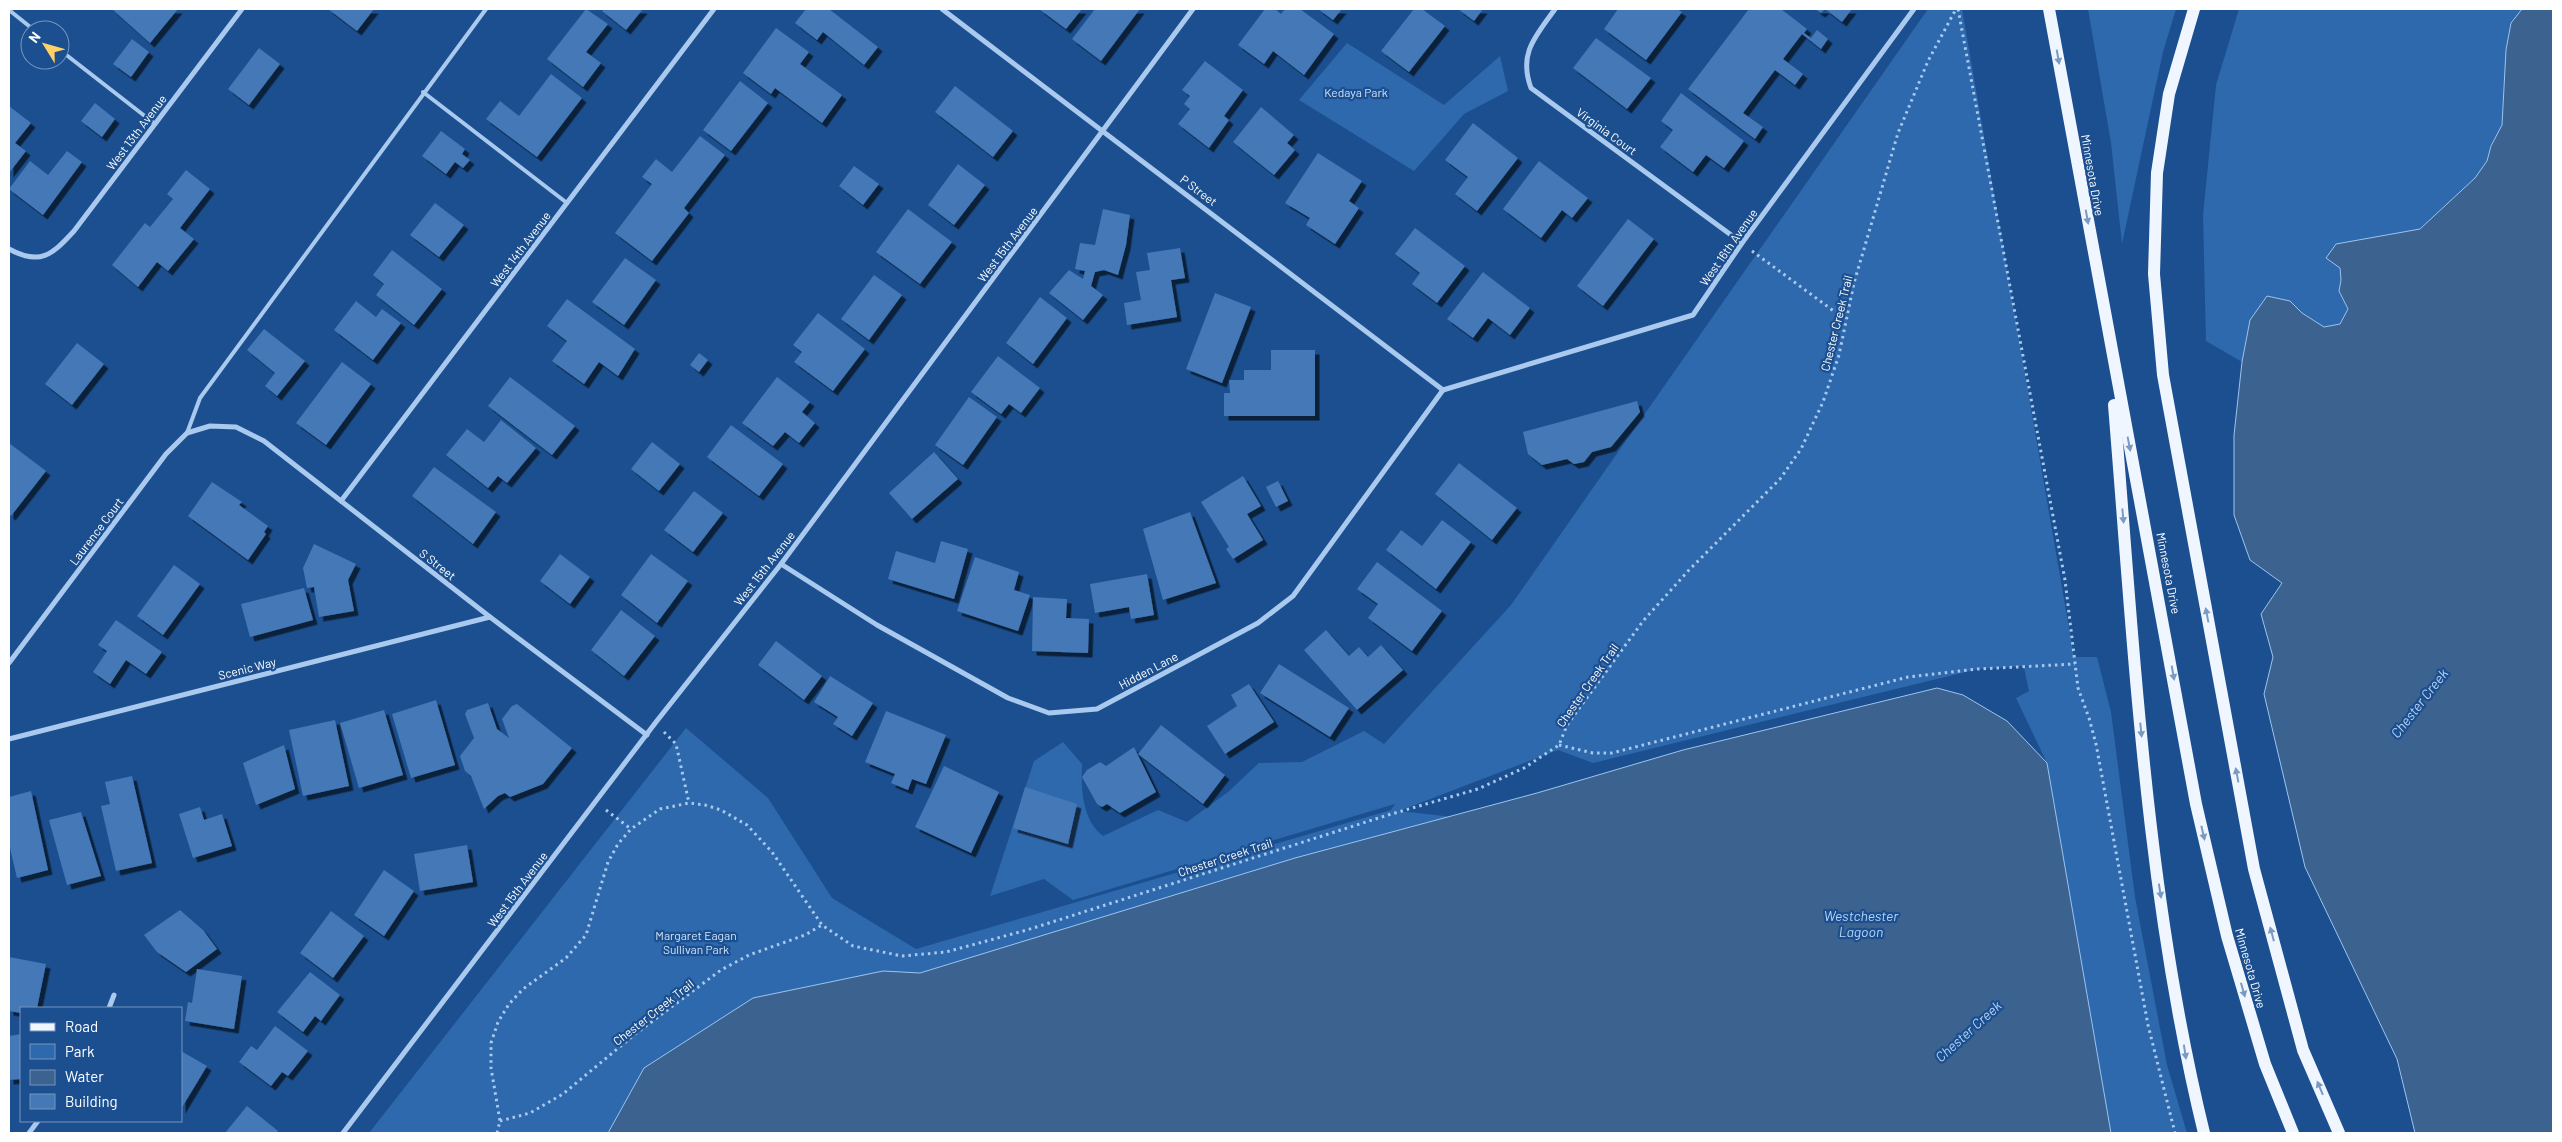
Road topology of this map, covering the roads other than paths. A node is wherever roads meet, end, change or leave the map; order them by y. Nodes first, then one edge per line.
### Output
1 (242, 9) edge
2 (486, 9) edge
3 (714, 9) edge
4 (942, 9) edge
5 (1193, 9) edge
6 (1556, 9) edge
7 (1914, 9) edge
8 (2049, 9) edge
9 (2194, 9) edge
10 (9, 10) edge
11 (22, 20) edge
12 (70, 58) edge
13 (423, 92) junction
14 (155, 124) junction
15 (1104, 130) junction
16 (567, 203) junction
17 (1742, 243) junction
18 (9, 249) edge
19 (2110, 345) junction
20 (1443, 390) junction
21 (186, 433) junction
22 (341, 501) junction
23 (781, 564) junction
24 (490, 617) junction
25 (9, 663) edge
26 (647, 735) junction
27 (9, 739) edge
28 (114, 995) dead end
29 (109, 1007) edge
30 (37, 1122) edge
31 (29, 1133) edge
32 (343, 1133) edge
33 (2204, 1133) edge
34 (2293, 1133) edge
35 (2339, 1133) edge

1 - 14 street, West 13th Avenue
2 - 13 lane
3 - 16 street, West 14th Avenue
4 - 15 street, P Street
5 - 15 street, West 15th Avenue
6 - 17 street, Virginia Court
7 - 17 street, West 16th Avenue
8 -> 19 main road, Minnesota Drive
35 -> 9 main road
10 - 11 lane
12 - 14 lane
13 - 16 lane
13 - 21 lane
14 - 18 street, West 13th Avenue
15 - 20 street, P Street
15 - 23 street, West 15th Avenue
16 - 22 street, West 14th Avenue
17 - 20 street, West 16th Avenue
19 -> 33 main road
19 -> 34 main road, Minnesota Drive
20 - 23 street, Hidden Lane
21 - 22 street, S Street
21 - 25 street, Laurence Court
22 - 24 street, S Street
23 - 26 street, West 15th Avenue
24 - 26 street, S Street
24 - 27 street, Scenic Way
26 - 32 street, West 15th Avenue
28 - 29 street
30 - 31 street

